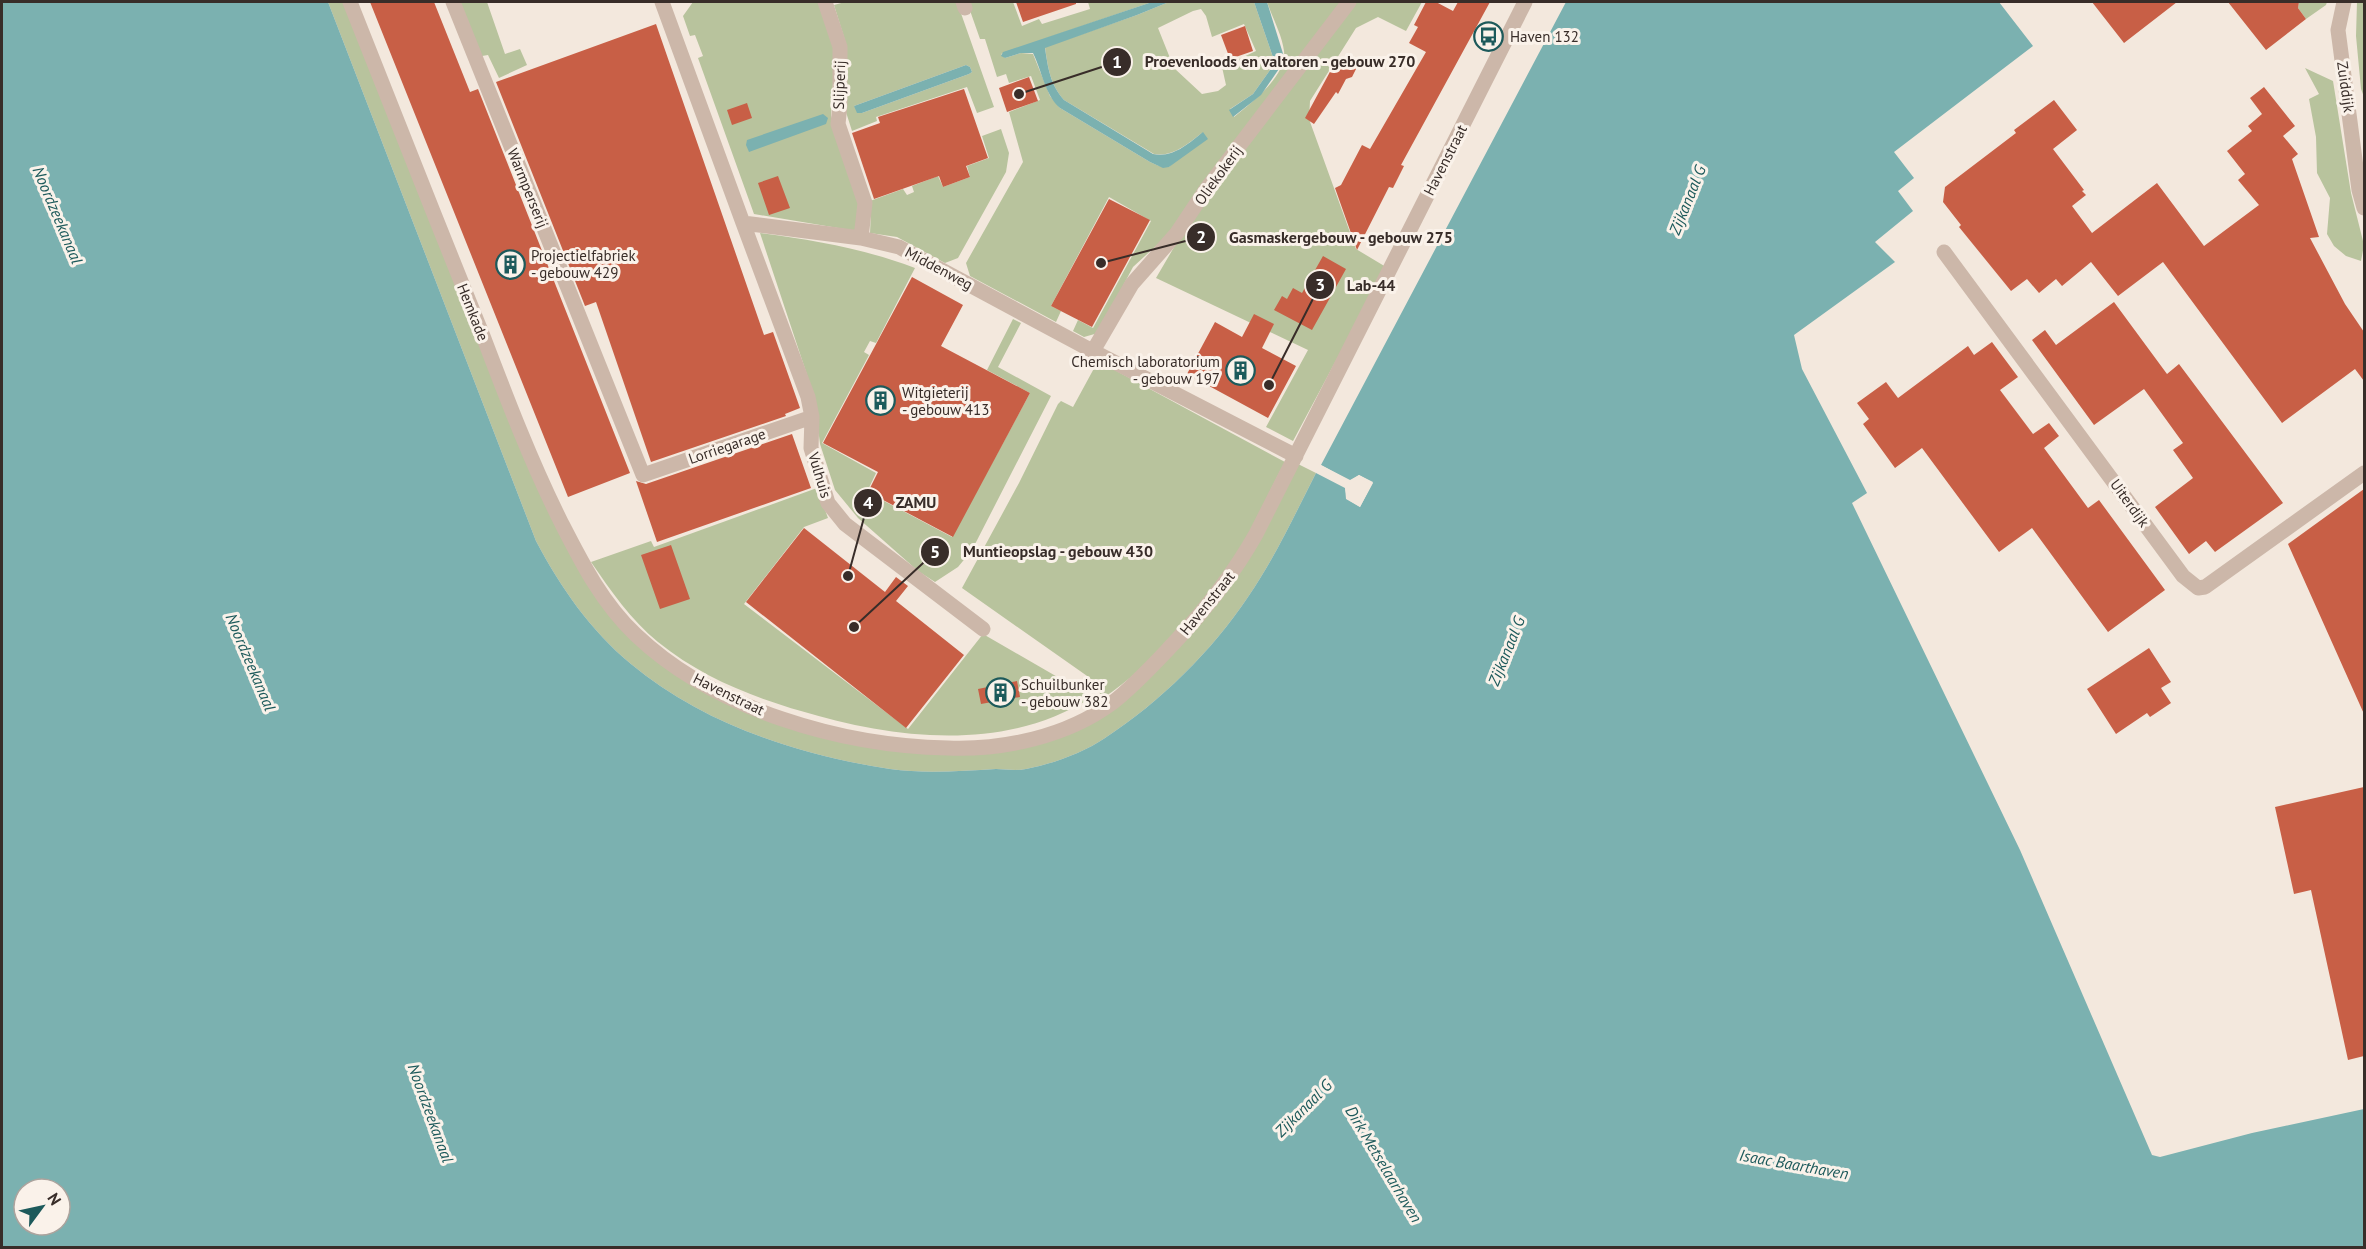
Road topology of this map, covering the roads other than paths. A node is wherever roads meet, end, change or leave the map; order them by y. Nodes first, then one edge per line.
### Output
1 (350, 2) edge
2 (453, 2) edge
3 (825, 2) edge
4 (1348, 2) edge
5 (1524, 2) edge
6 (2344, 2) edge
7 (666, 3) edge
8 (2364, 208) edge
9 (742, 223) junction
10 (861, 238) junction
11 (1944, 252) dead end
12 (1093, 351) junction
13 (812, 417) junction
14 (1296, 456) junction
15 (2364, 473) edge
16 (643, 475) joint
17 (615, 613) joint
18 (983, 629) dead end

1 - 17 street, Hemkade
2 - 16 street, Warmperserij
3 - 10 street, Slijperij
4 - 12 street, Oliekokerij
5 - 14 street, Havenstraat
6 - 8 street, Zuiddijk
7 - 9 street
9 - 10 street, Middenweg
9 - 13 street, Vulhuis
10 - 12 street, Middenweg
11 - 15 street, Uiterdijk
12 - 14 street, Middenweg
13 - 16 street, Lorriegarage
13 - 18 street, Vulhuis
14 - 17 street, Havenstraat

